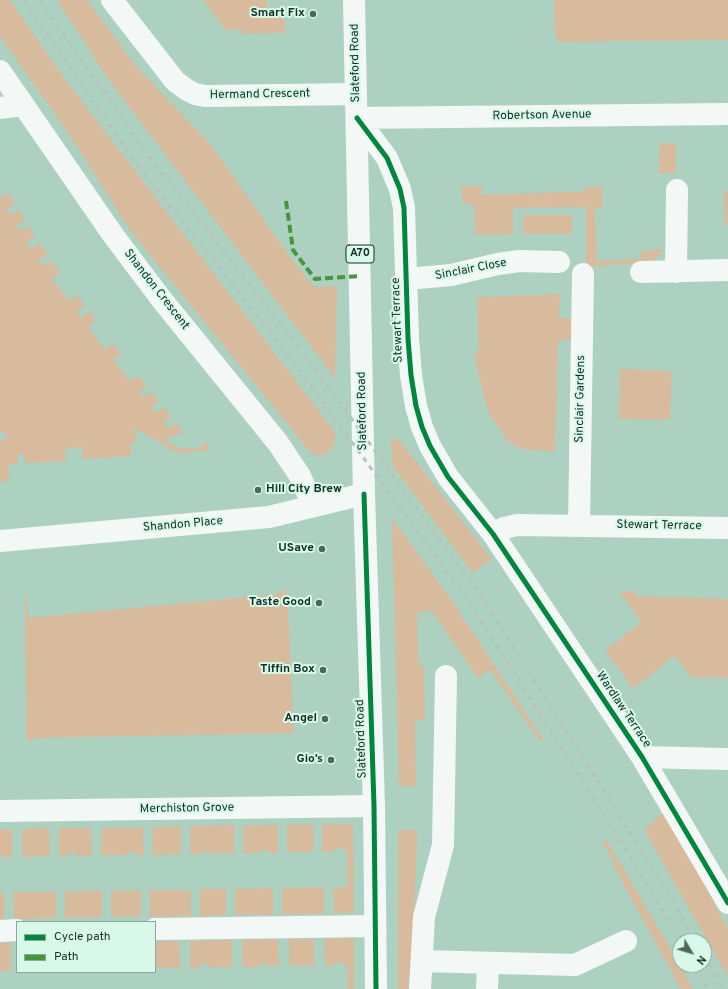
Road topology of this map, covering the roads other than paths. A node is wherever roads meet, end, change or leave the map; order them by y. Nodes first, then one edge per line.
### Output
1 (112, 0) edge
2 (354, 0) edge
3 (0, 72) edge
4 (356, 94) junction
5 (22, 105) junction
6 (0, 108) edge
7 (728, 114) edge
8 (357, 118) junction
9 (677, 190) dead end
10 (559, 262) dead end
11 (728, 270) edge
12 (641, 272) dead end
13 (676, 272) junction
14 (583, 274) dead end
15 (407, 279) junction
16 (364, 492) junction
17 (313, 506) junction
18 (579, 524) junction
19 (728, 528) edge
20 (493, 534) junction
21 (0, 541) edge
22 (446, 676) dead end
23 (642, 757) junction
24 (728, 759) edge
25 (374, 806) junction
26 (0, 811) edge
27 (728, 903) edge
28 (375, 926) junction
29 (156, 929) edge
30 (16, 930) edge
31 (0, 931) edge
32 (626, 941) dead end
33 (422, 962) junction
34 (488, 963) junction
35 (376, 989) edge
36 (420, 989) edge
37 (487, 989) edge

1 - 4 street, Hermand Crescent
2 - 4 street, Slateford Road / A70
3 - 5 street, Shandon Crescent
4 - 8 street, Slateford Road / A70
5 - 6 street
5 - 17 street, Shandon Crescent
7 - 8 street, Robertson Avenue
8 - 15 street, Stewart Terrace
8 - 16 street, Slateford Road / A70
9 - 13 street
10 - 15 street, Sinclair Close
11 - 13 street
12 - 13 street
14 - 18 street, Sinclair Gardens
15 - 20 street, Stewart Terrace
16 - 17 street, Shandon Place
16 - 25 street, Slateford Road / A70
17 - 21 street, Shandon Place
18 - 19 street, Stewart Terrace
18 - 20 street, Stewart Terrace
20 - 23 street, Wardlaw Terrace
22 - 33 street
23 - 24 street
23 - 27 street, Wardlaw Terrace
25 - 26 street, Merchiston Grove
25 - 28 street, Slateford Road / A70
28 - 29 street
28 - 35 street, Slateford Road / A70
30 - 31 street
32 - 34 street
33 - 34 street
33 - 36 street
34 - 37 street

